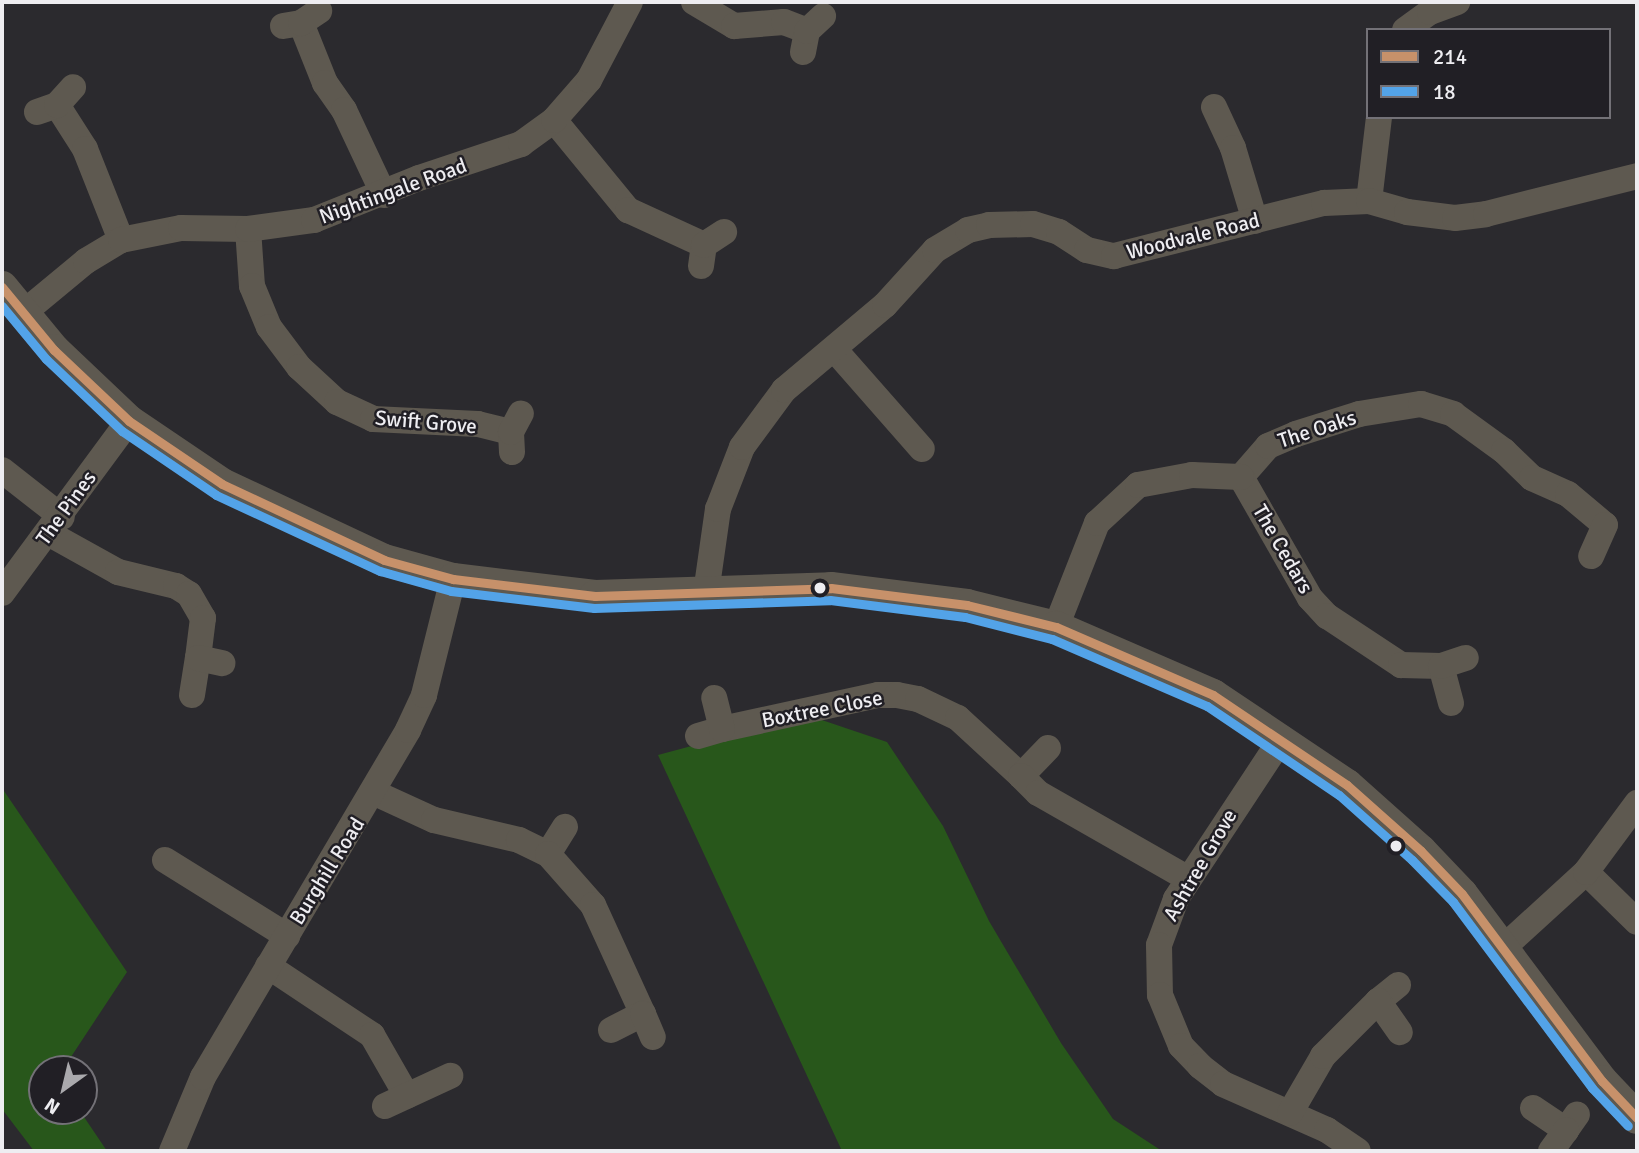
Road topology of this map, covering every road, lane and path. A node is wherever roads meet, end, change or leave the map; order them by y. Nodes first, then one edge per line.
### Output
1 (630, 2) edge
2 (694, 2) edge
3 (1457, 2) edge
4 (301, 20) dead end
5 (1408, 28) edge
6 (811, 33) dead end
7 (56, 101) dead end
8 (1214, 107) dead end
9 (1379, 119) edge
10 (554, 120) junction
11 (1635, 183) edge
12 (384, 195) junction
13 (1369, 201) junction
14 (1255, 221) junction
15 (247, 229) junction
16 (121, 240) junction
17 (710, 248) dead end
18 (2, 287) edge
19 (22, 314) junction
20 (834, 349) junction
21 (128, 421) junction
22 (515, 432) dead end
23 (924, 454) dead end
24 (2, 470) edge
25 (1241, 477) junction
26 (55, 525) junction
27 (1591, 556) dead end
28 (453, 579) junction
29 (2, 593) edge
30 (706, 593) junction
31 (1056, 627) junction
32 (192, 695) dead end
33 (714, 698) dead end
34 (1451, 703) dead end
35 (1282, 738) junction
36 (1048, 748) dead end
37 (1021, 776) junction
38 (376, 793) junction
39 (1637, 803) edge
40 (565, 827) dead end
41 (548, 854) junction
42 (164, 862) dead end
43 (1586, 872) junction
44 (1188, 878) junction
45 (1637, 922) edge
46 (287, 936) junction
47 (1504, 947) junction
48 (268, 966) junction
49 (611, 1030) dead end
50 (1400, 1032) dead end
51 (450, 1076) dead end
52 (1533, 1108) dead end
53 (1290, 1113) junction
54 (1637, 1118) edge
55 (1565, 1132) edge
56 (172, 1151) edge
57 (1358, 1151) edge

1 - 10 street, Nightingale Road
2 - 6 street
3 - 5 street
4 - 12 street
7 - 16 street
8 - 14 street
9 - 13 street
10 - 12 street, Nightingale Road
10 - 17 street
11 - 13 street, Woodvale Road
12 - 15 street, Nightingale Road
13 - 14 street, Woodvale Road
14 - 20 street, Woodvale Road
15 - 16 street, Nightingale Road
15 - 22 street, Swift Grove
16 - 19 street, Nightingale Road
18 - 19 street
19 - 21 street
20 - 23 street
20 - 30 street, Woodvale Road
21 - 26 street, The Pines
21 - 28 street
24 - 26 street
25 - 27 street, The Oaks
25 - 31 street
25 - 34 street, The Cedars
26 - 29 street, The Pines
26 - 32 street
28 - 30 street
28 - 38 street, Burghill Road
30 - 31 street
31 - 35 street
33 - 37 street, Boxtree Close
35 - 44 street, Ashtree Grove
35 - 47 street
36 - 37 street
37 - 44 street, Boxtree Close
38 - 41 street
38 - 46 street, Burghill Road
39 - 43 street
40 - 41 street
41 - 49 street
42 - 46 street
43 - 45 street
43 - 47 street
44 - 53 street, Ashtree Grove
46 - 48 street, Burghill Road
47 - 54 street
48 - 51 street
48 - 56 street, Burghill Road
50 - 53 street
52 - 55 street
53 - 57 street, Ashtree Grove

